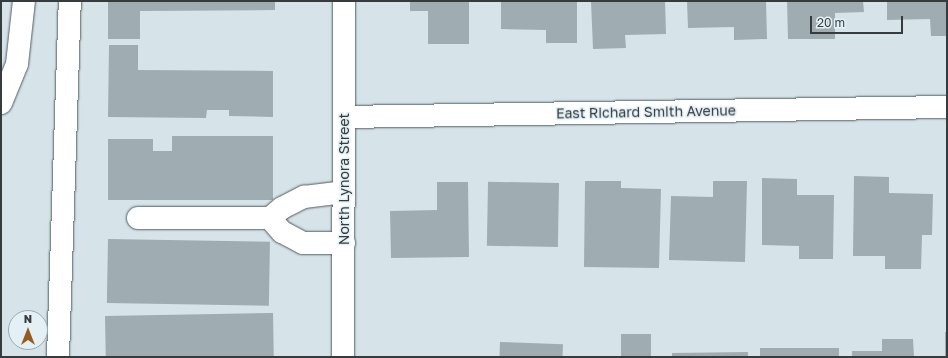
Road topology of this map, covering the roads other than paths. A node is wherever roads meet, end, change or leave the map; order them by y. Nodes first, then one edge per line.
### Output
1 (24, 1) edge
2 (70, 1) edge
3 (344, 1) edge
4 (1, 103) edge
5 (947, 108) edge
6 (344, 116) junction
7 (344, 192) junction
8 (138, 218) dead end
9 (270, 218) junction
10 (344, 243) junction
11 (58, 357) edge
12 (343, 357) edge

1 - 4 main road
2 - 11 main road
3 - 6 main road, North Lynora Street
5 - 6 main road, East Richard Smith Avenue
6 - 7 main road, North Lynora Street
7 - 9 main road
7 - 10 main road, North Lynora Street
8 - 9 main road
9 - 10 main road
10 - 12 main road, North Lynora Street

